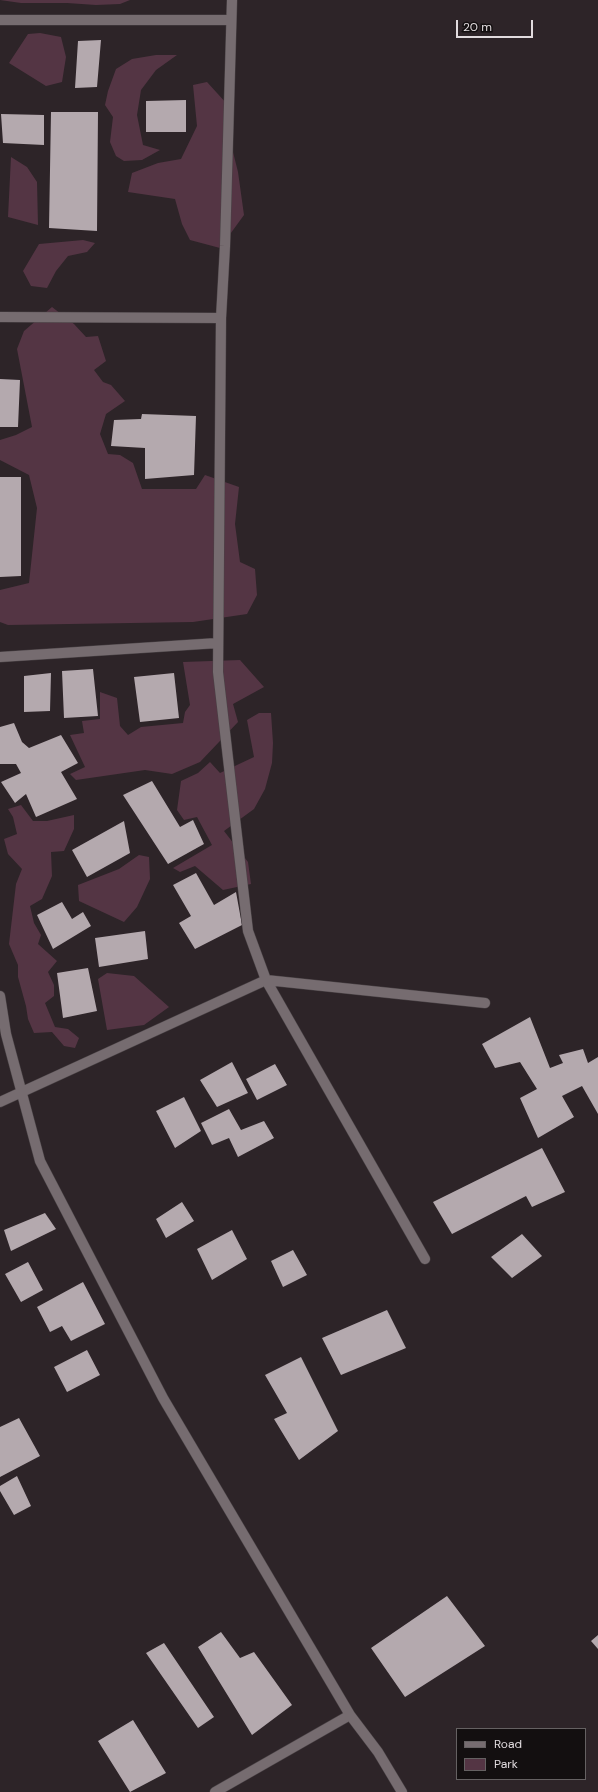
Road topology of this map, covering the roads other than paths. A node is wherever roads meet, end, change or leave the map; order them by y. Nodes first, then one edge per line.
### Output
1 (232, 0) edge
2 (0, 20) edge
3 (232, 20) junction
4 (0, 317) edge
5 (221, 318) junction
6 (218, 644) junction
7 (0, 658) edge
8 (266, 980) junction
9 (0, 996) edge
10 (485, 1003) dead end
11 (22, 1092) junction
12 (0, 1102) edge
13 (425, 1259) dead end
14 (350, 1715) junction
15 (215, 1792) edge
16 (402, 1792) edge

1 - 3 street
2 - 3 street
3 - 5 street
4 - 5 street
5 - 6 street
6 - 7 street
6 - 8 street
8 - 10 street
8 - 11 street
8 - 13 street
9 - 11 street
11 - 12 street
11 - 14 street
14 - 15 street
14 - 16 street

